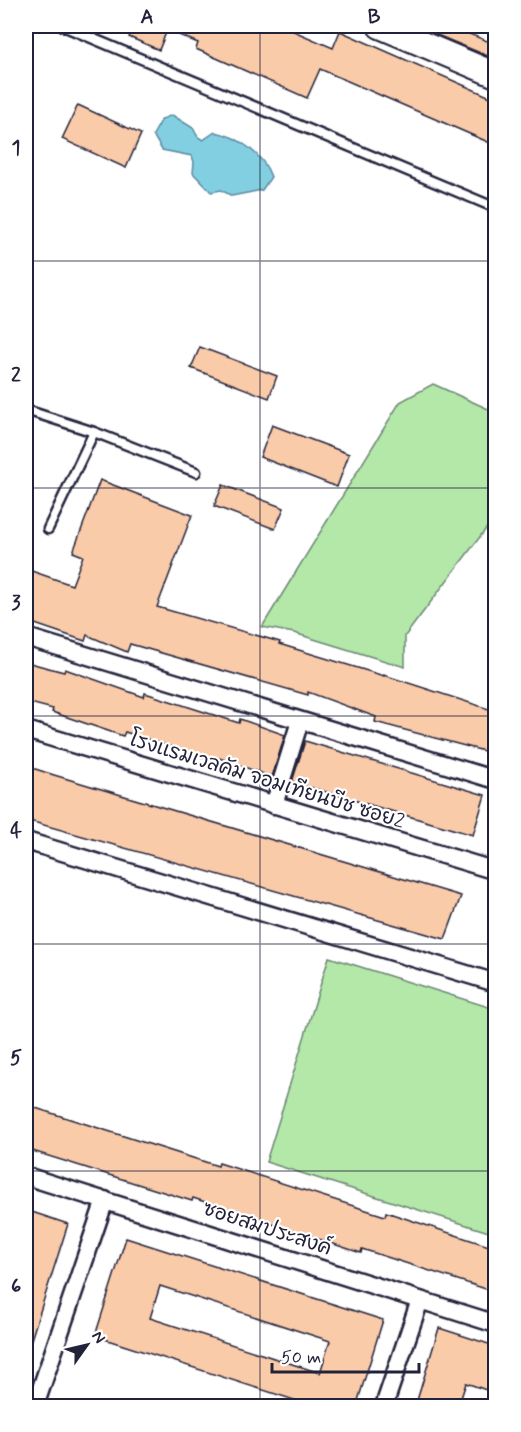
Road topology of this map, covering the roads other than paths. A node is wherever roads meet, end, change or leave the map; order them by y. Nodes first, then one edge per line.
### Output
1 (63, 26) edge
2 (380, 26) edge
3 (495, 75) edge
4 (495, 208) edge
5 (26, 410) edge
6 (94, 432) junction
7 (196, 472) dead end
8 (48, 529) dead end
9 (26, 637) edge
10 (300, 721) junction
11 (26, 730) edge
12 (495, 780) edge
13 (274, 805) junction
14 (26, 841) edge
15 (495, 871) edge
16 (495, 983) edge
17 (26, 1176) edge
18 (105, 1200) junction
19 (420, 1300) junction
20 (495, 1324) edge
21 (35, 1407) edge
22 (384, 1407) edge

1 - 4 lane
2 - 3 street
5 - 6 lane
6 - 7 lane
6 - 8 lane
9 - 10 street
10 - 12 street
10 - 13 street
11 - 13 street, โรงแรมเวลคัม จอมเทียนบีช ซอย2
13 - 15 street, โรงแรมเวลคัม จอมเทียนบีช ซอย2
14 - 16 street
17 - 18 street, ซอยสมประสงค์
18 - 19 street, ซอยสมประสงค์
18 - 21 street
19 - 20 street, ซอยสมประสงค์
19 - 22 street

